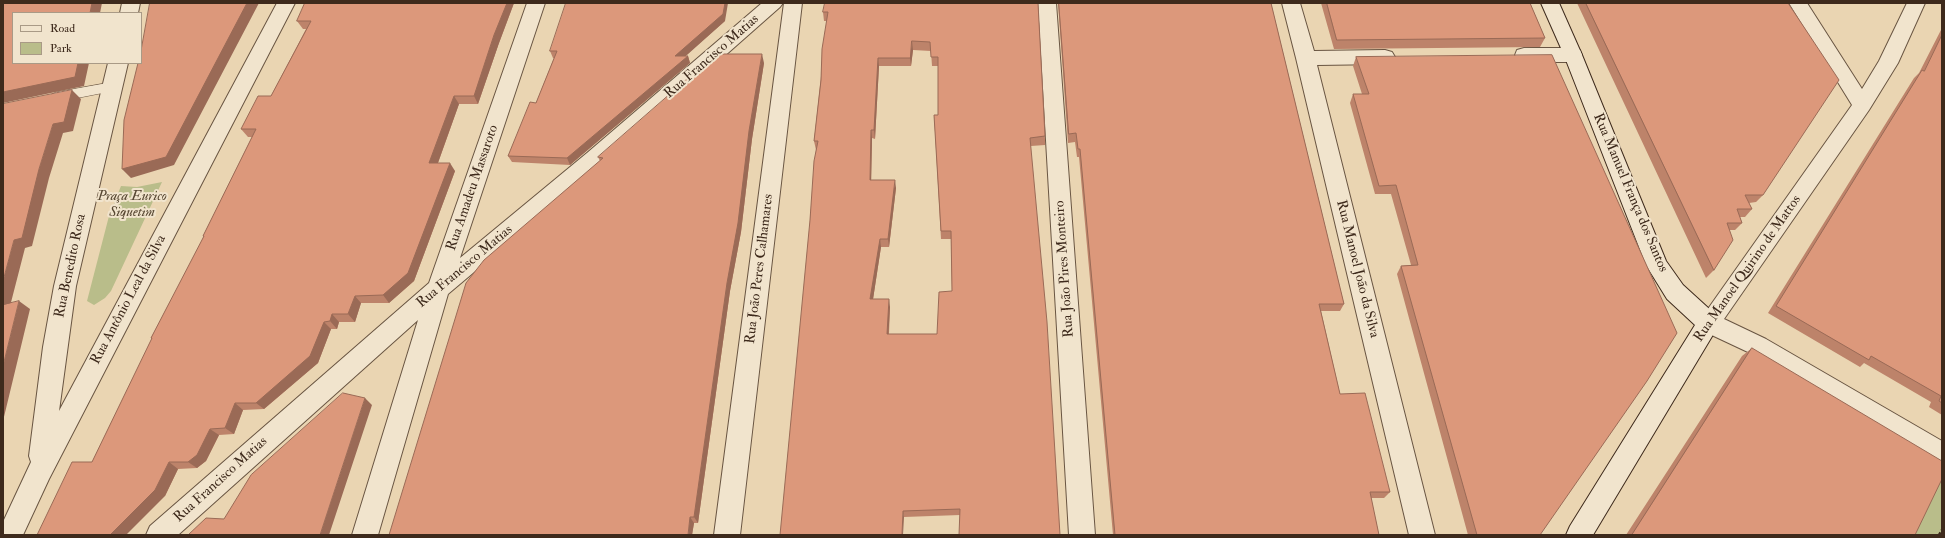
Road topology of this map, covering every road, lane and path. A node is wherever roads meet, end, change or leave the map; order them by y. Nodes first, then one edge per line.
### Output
1 (286, 3) edge
2 (536, 3) edge
3 (774, 3) edge
4 (793, 3) edge
5 (1047, 3) edge
6 (1291, 3) edge
7 (1550, 3) edge
8 (1798, 3) edge
9 (1916, 3) edge
10 (1573, 54) junction
11 (1503, 56) edge
12 (1401, 57) edge
13 (1306, 58) junction
14 (118, 64) edge
15 (113, 86) junction
16 (42, 100) edge
17 (1862, 105) junction
18 (439, 288) junction
19 (1710, 323) junction
20 (1942, 454) edge
21 (40, 471) junction
22 (1942, 530) edge
23 (10, 535) edge
24 (159, 535) edge
25 (365, 535) edge
26 (727, 535) edge
27 (1082, 535) edge
28 (1422, 535) edge
29 (1579, 535) edge
30 (1939, 535) edge

1 - 21 street, Rua Antônio Leal da Silva
2 - 18 street, Rua Amadeu Massaroto
3 - 18 street, Rua Francisco Matias
4 - 26 street, Rua João Peres Calhamares
5 - 27 street, Rua João Pires Monteiro
6 - 13 street, Rua Manoel João da Silva
7 - 10 street, Rua Manuel França dos Santos
8 - 17 street
9 - 17 street, Rua Manoel Quirino de Mattos
10 - 11 street
10 - 19 street, Rua Manuel França dos Santos
12 - 13 street
13 - 28 street, Rua Manoel João da Silva
14 - 15 street, Rua Benedito Rosa
15 - 16 lane
15 - 21 street, Rua Benedito Rosa
17 - 19 street, Rua Manoel Quirino de Mattos
18 - 24 street, Rua Francisco Matias
18 - 25 street, Rua Amadeu Massaroto
19 - 20 street, Rua Manuel França dos Santos
19 - 29 street, Rua Manoel Quirino de Mattos
21 - 23 street, Rua Antônio Leal da Silva
22 - 30 path

